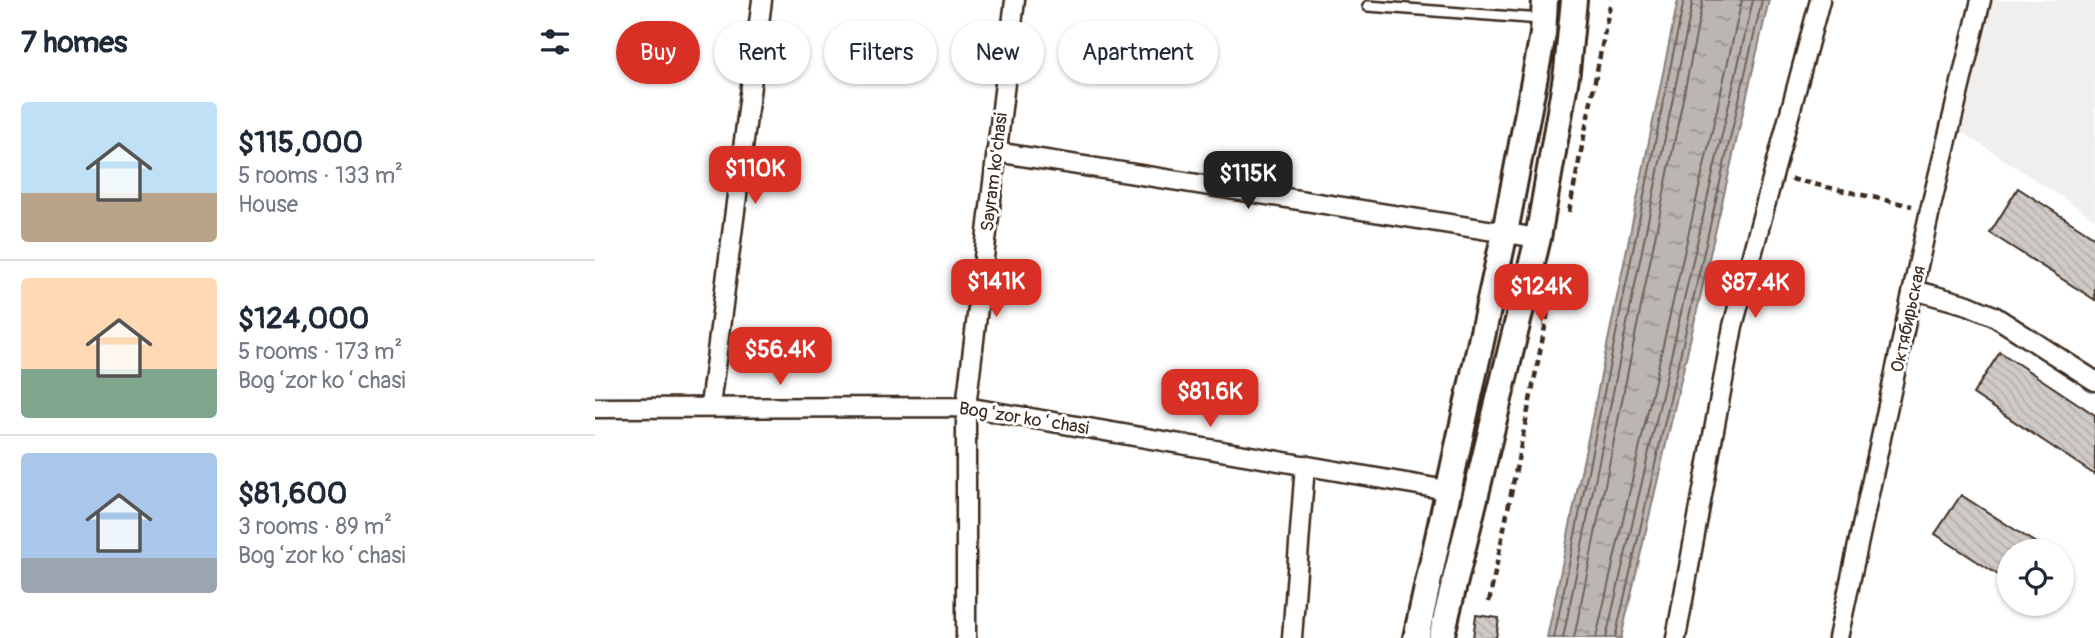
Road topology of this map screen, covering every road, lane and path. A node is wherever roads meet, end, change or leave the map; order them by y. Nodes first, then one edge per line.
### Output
1 (762, 0) edge
2 (1015, 0) edge
3 (1574, 0) edge
4 (1611, 0) edge
5 (1820, 0) edge
6 (1981, 0) edge
7 (1368, 6) dead end
8 (1545, 10) edge
9 (996, 152) junction
10 (1774, 176) junction
11 (1930, 210) junction
12 (1567, 222) dead end
13 (1505, 232) junction
14 (1538, 237) junction
15 (1558, 263) dead end
16 (1914, 290) junction
17 (2095, 381) edge
18 (710, 406) junction
19 (965, 407) junction
20 (595, 408) edge
21 (1305, 465) junction
22 (1447, 490) junction
23 (1489, 602) dead end
24 (966, 638) edge
25 (1292, 638) edge
26 (1416, 638) edge
27 (1441, 638) edge
28 (1676, 638) edge
29 (1838, 638) edge

1 - 18 street
2 - 9 street, Sayram ko'chasi
3 - 14 main road
4 - 12 path
5 - 10 street
6 - 11 street, Октябирьская
7 - 8 lane
8 - 13 main road
9 - 13 street
9 - 19 street, Sayram ko'chasi
10 - 11 path
10 - 28 street
11 - 16 street, Октябирьская
13 - 14 street
13 - 22 main road
14 - 27 main road
15 - 23 path
16 - 17 street
16 - 29 street, Октябирьская
18 - 19 street, Bogʻzor koʻchasi
18 - 20 street, Bogʻzor koʻchasi
19 - 21 street, Bogʻzor koʻchasi
19 - 24 street, Sayram ko'chasi
21 - 22 street, Bogʻzor koʻchasi
21 - 25 street
22 - 26 main road

